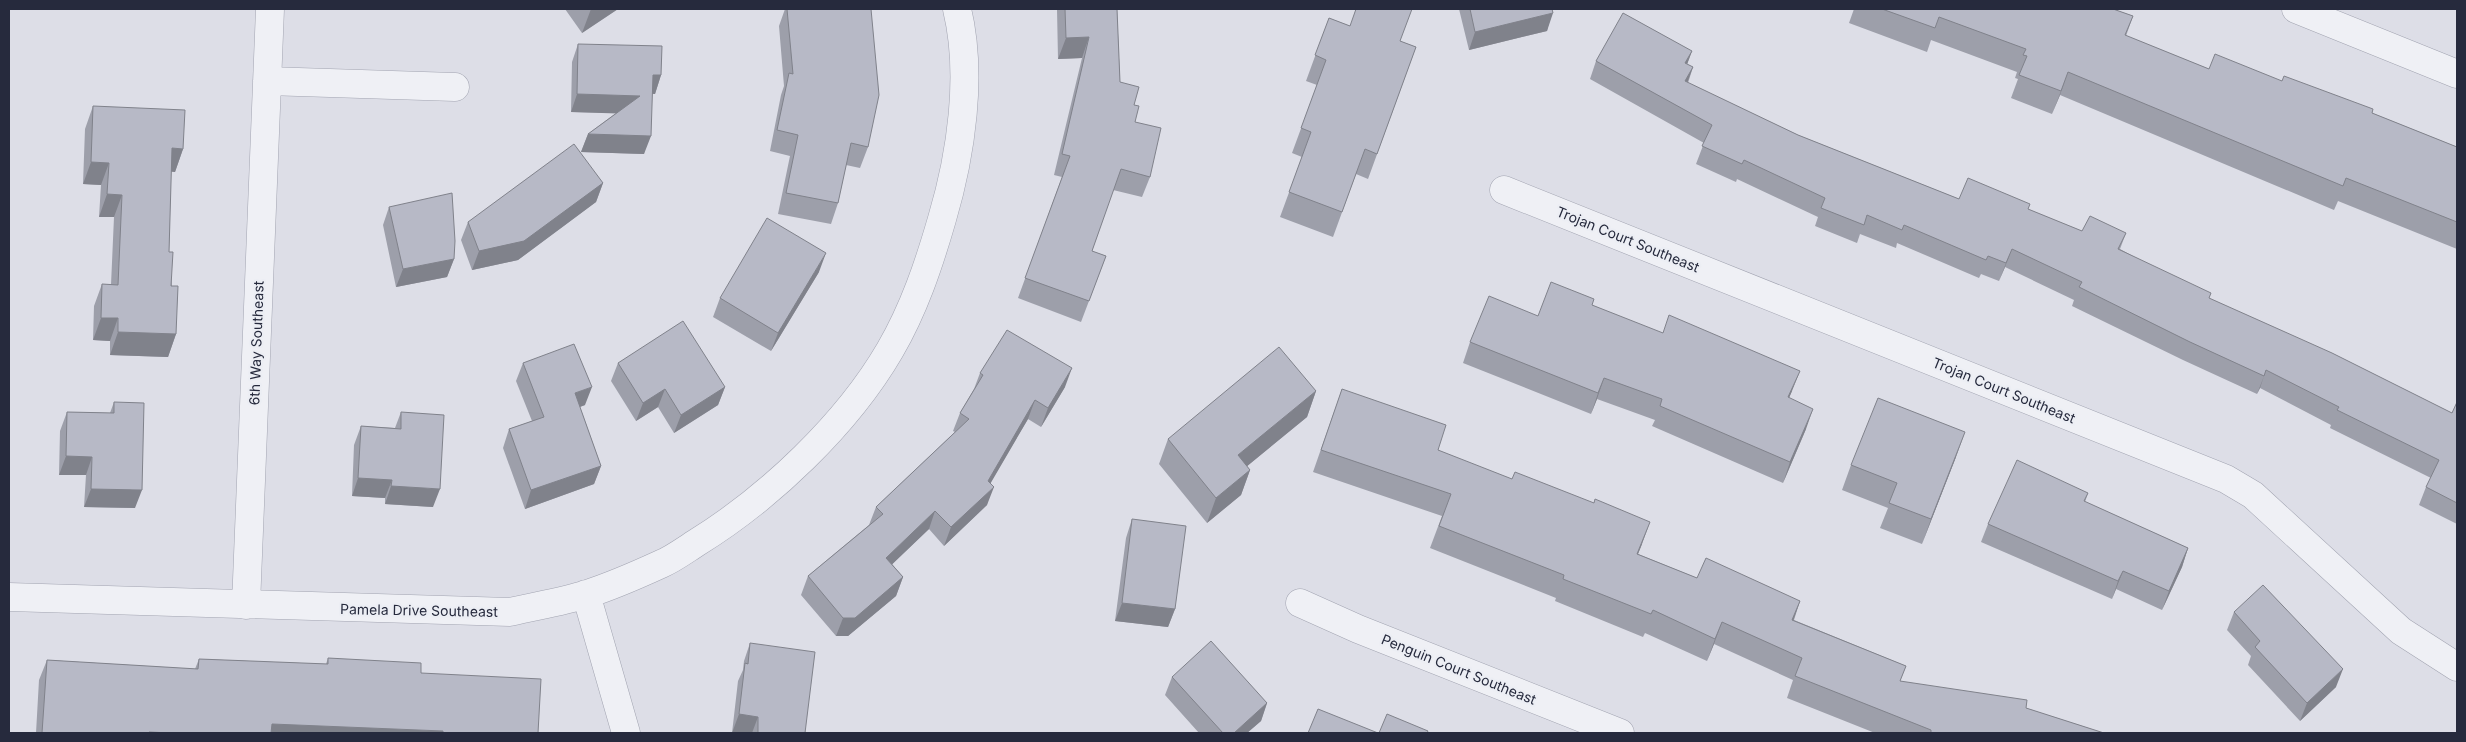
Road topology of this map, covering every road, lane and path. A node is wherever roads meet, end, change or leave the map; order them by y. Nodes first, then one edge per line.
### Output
1 (270, 9) edge
2 (957, 9) edge
3 (2296, 9) edge
4 (2457, 74) edge
5 (267, 81) junction
6 (455, 87) dead end
7 (1504, 190) dead end
8 (586, 594) junction
9 (9, 597) edge
10 (1300, 603) dead end
11 (246, 605) junction
12 (2457, 667) edge
13 (626, 733) edge
14 (1620, 733) edge

1 - 5 street, 6th Way Southeast
2 - 8 street, Pamela Drive Southeast
3 - 4 street
5 - 6 street
5 - 11 street, 6th Way Southeast
7 - 12 street, Trojan Court Southeast
8 - 11 street, Pamela Drive Southeast
8 - 13 street
9 - 11 street, Pamela Drive Southeast
10 - 14 street, Penguin Court Southeast

